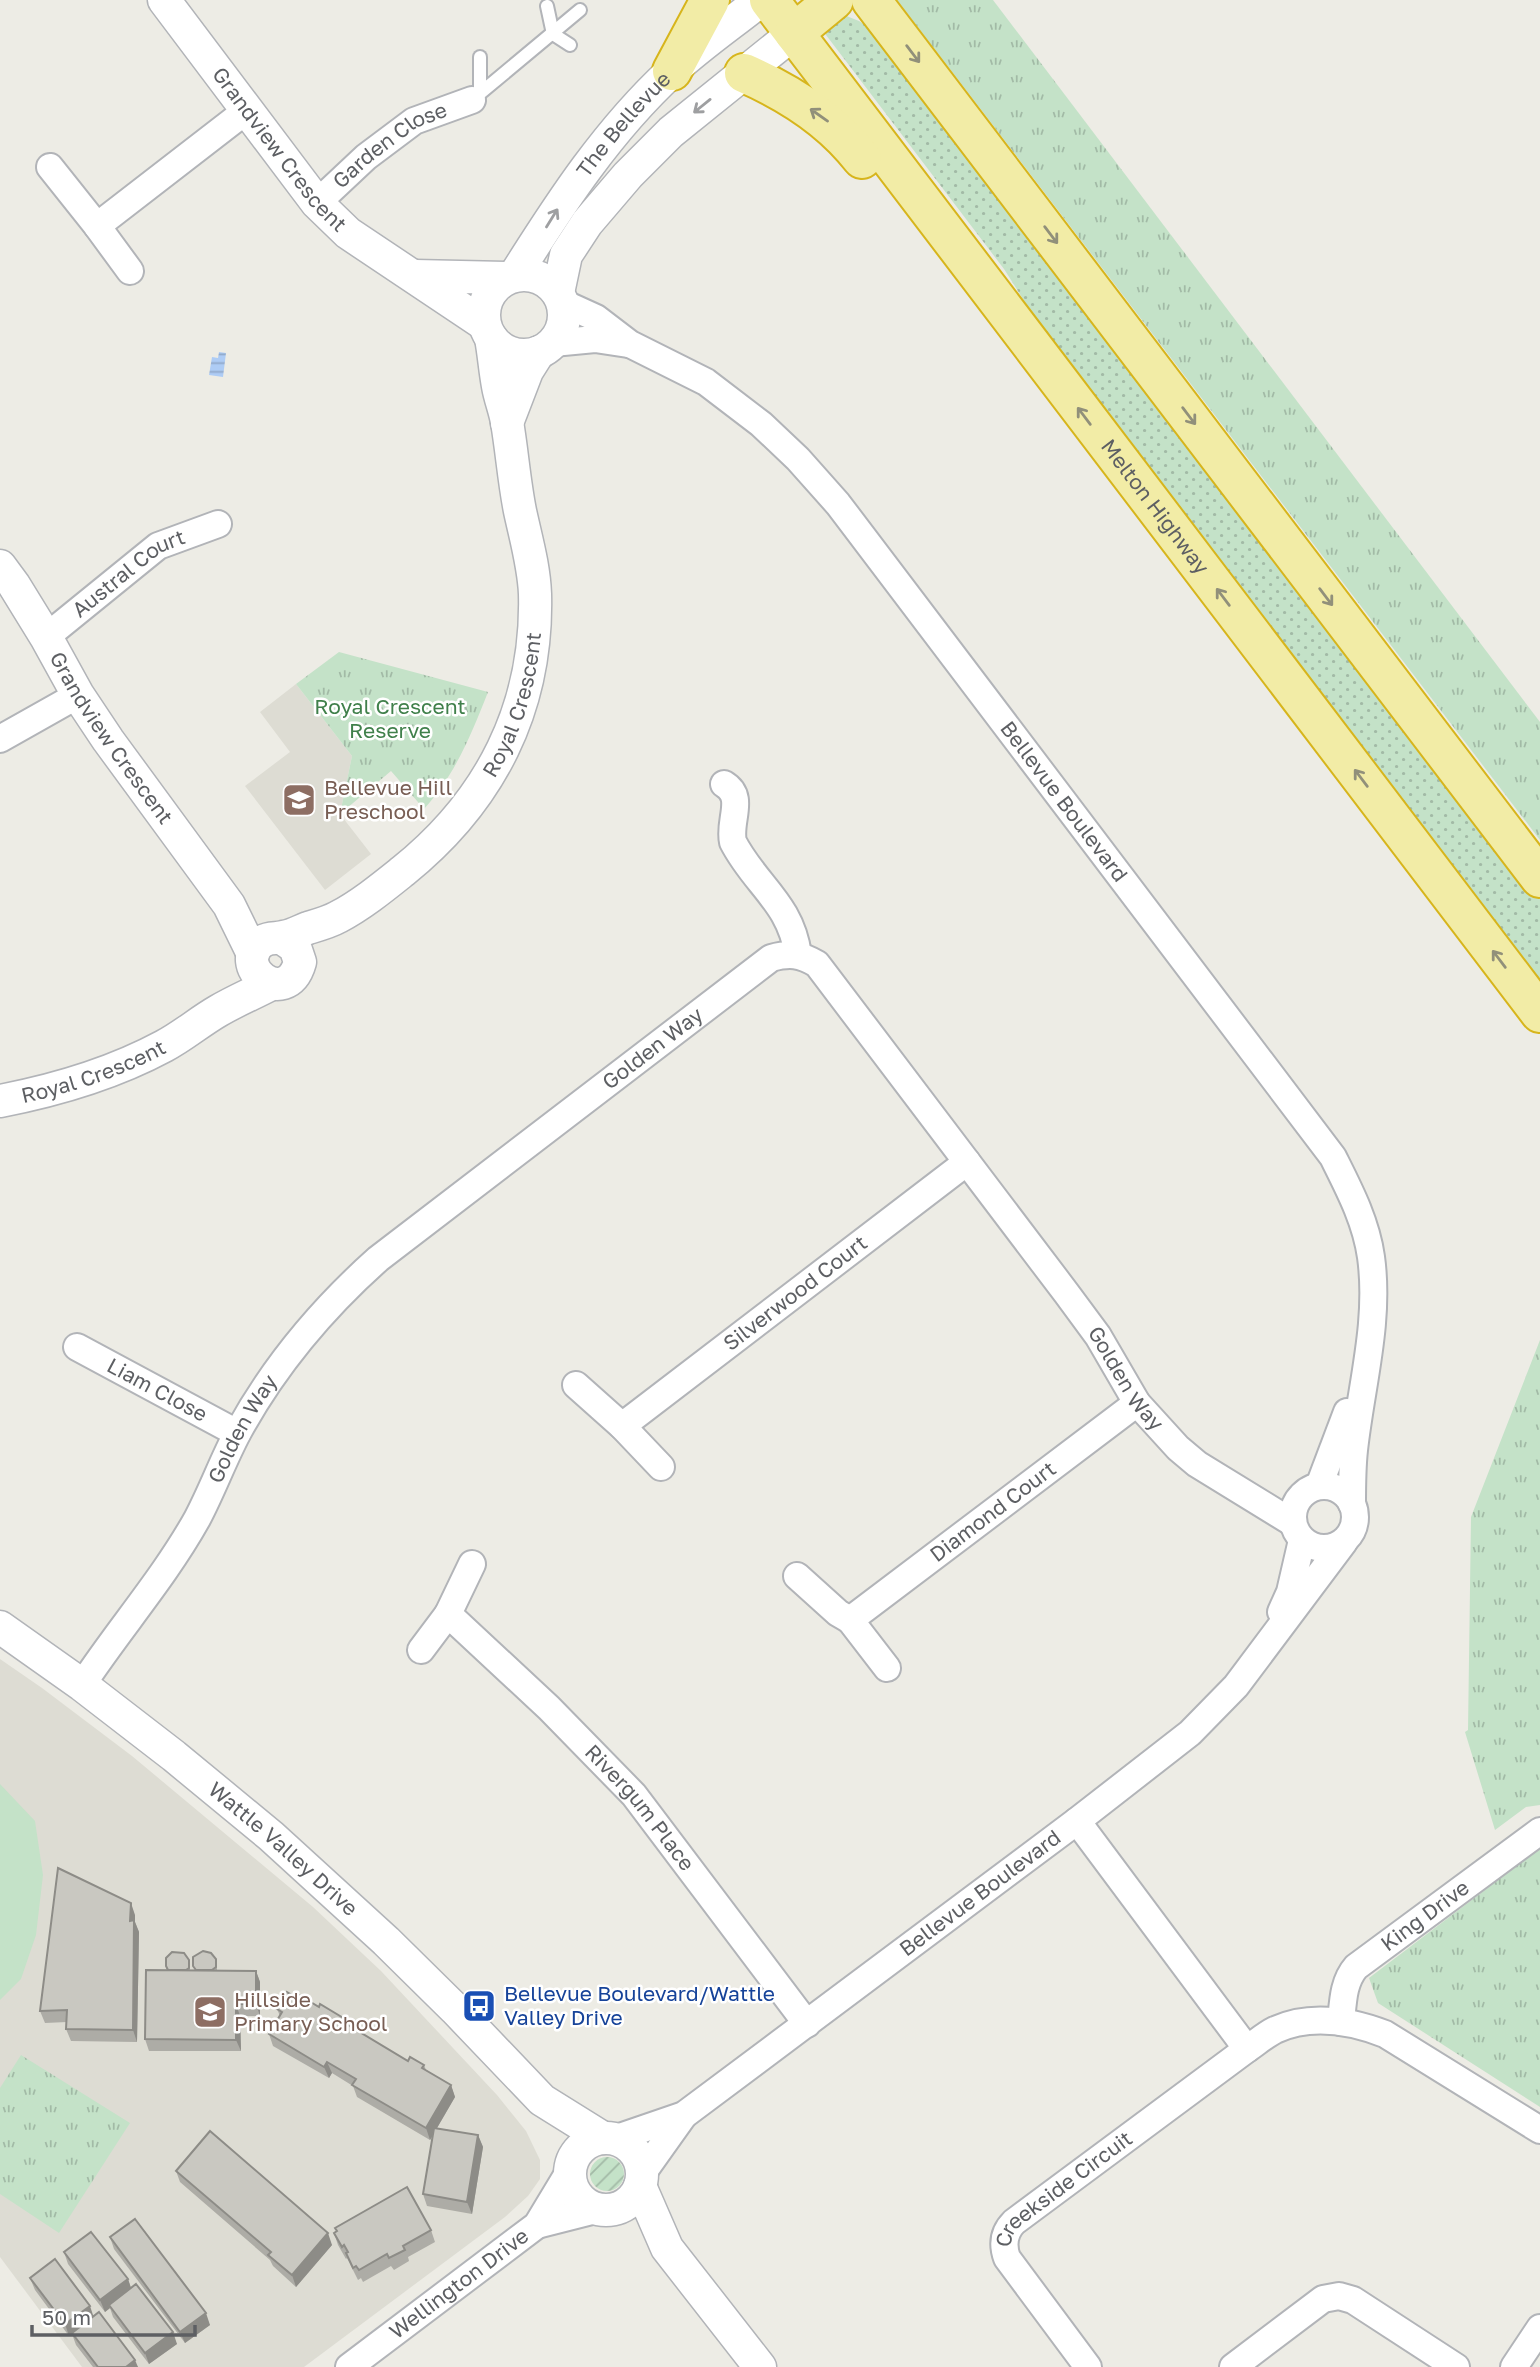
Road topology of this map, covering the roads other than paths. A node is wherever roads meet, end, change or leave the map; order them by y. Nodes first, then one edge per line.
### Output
1 (164, 0) edge
2 (710, 0) edge
3 (761, 0) edge
4 (768, 0) edge
5 (834, 0) edge
6 (872, 0) edge
7 (547, 6) dead end
8 (580, 10) dead end
9 (794, 33) junction
10 (552, 34) junction
11 (570, 45) dead end
12 (480, 57) dead end
13 (672, 71) junction
14 (744, 74) junction
15 (476, 97) junction
16 (247, 110) junction
17 (50, 167) dead end
18 (317, 203) junction
19 (97, 226) junction
20 (130, 271) dead end
21 (415, 276) junction
22 (510, 277) junction
23 (560, 298) junction
24 (488, 331) junction
25 (630, 344) junction
26 (546, 348) junction
27 (1045, 364) junction
28 (507, 423) junction
29 (218, 523) dead end
30 (0, 566) edge
31 (47, 637) junction
32 (78, 695) junction
33 (0, 739) edge
34 (724, 784) dead end
35 (1540, 878) edge
36 (272, 950) junction
37 (798, 955) junction
38 (217, 1012) junction
39 (1540, 1013) edge
40 (0, 1101) edge
41 (967, 1162) junction
42 (1370, 1340) junction
43 (77, 1347) dead end
44 (576, 1385) dead end
45 (1137, 1403) junction
46 (622, 1426) junction
47 (237, 1433) junction
48 (661, 1467) dead end
49 (1234, 1486) junction
50 (1310, 1491) junction
51 (1352, 1504) junction
52 (1297, 1532) junction
53 (1344, 1542) junction
54 (472, 1564) dead end
55 (797, 1576) dead end
56 (448, 1614) junction
57 (850, 1620) junction
58 (0, 1627) edge
59 (421, 1650) dead end
60 (1261, 1655) junction
61 (887, 1668) dead end
62 (82, 1685) junction
63 (1077, 1821) junction
64 (1540, 1831) edge
65 (1341, 2022) junction
66 (807, 2024) junction
67 (1247, 2049) junction
68 (542, 2100) junction
69 (684, 2115) junction
70 (1540, 2130) edge
71 (608, 2138) junction
72 (570, 2168) junction
73 (641, 2180) junction
74 (600, 2210) junction
75 (537, 2225) junction
76 (667, 2248) junction
77 (1540, 2328) edge
78 (349, 2367) edge
79 (760, 2367) edge
80 (1088, 2367) edge
81 (1233, 2367) edge
82 (1456, 2367) edge
83 (1514, 2367) edge

1 - 16 street, Grandview Crescent
2 - 13 highway
3 - 13 street, The Bellevue
4 - 9 highway, Melton Highway
5 - 9 highway
6 -> 35 highway
7 - 10 lane
8 - 10 lane
9 - 14 street, The Bellevue
9 - 27 highway, Melton Highway
10 - 11 lane
10 - 15 lane
12 - 15 lane
22 -> 13 street, The Bellevue
14 -> 23 street, The Bellevue
27 -> 14 highway
15 - 18 street, Garden Close
16 - 18 street, Grandview Crescent
16 - 19 street
17 - 19 street
18 - 21 street, Grandview Crescent
19 - 20 street
21 - 22 street, Grandview Crescent
21 - 24 street, Grandview Crescent
22 - 23 street
22 - 24 street
23 - 25 street, Bellevue Boulevard
23 - 26 street
24 - 26 street
24 - 28 street, Royal Crescent
25 - 26 street, Bellevue Boulevard
25 - 42 street, Bellevue Boulevard
26 - 28 street, Royal Crescent
39 -> 27 highway, Melton Highway
28 - 36 street, Royal Crescent
29 - 31 street, Austral Court
30 - 31 street, Grandview Crescent
31 - 32 street, Grandview Crescent
32 - 33 street
32 - 36 street, Grandview Crescent
34 - 37 street
36 - 38 street, Royal Crescent
36 - 38 street, Royal Crescent
37 - 41 street, Golden Way
37 - 47 street, Golden Way
38 - 40 street, Royal Crescent
41 - 45 street, Golden Way
41 - 46 street, Silverwood Court
42 - 50 street, Bellevue Boulevard
42 - 51 street, Bellevue Boulevard
43 - 47 street, Liam Close
44 - 46 street
45 - 49 street, Golden Way
45 - 57 street, Diamond Court
46 - 48 street
47 - 62 street, Golden Way
49 - 50 street, Golden Way
49 - 52 street, Golden Way
50 - 51 street
50 - 52 street
51 - 53 street
52 - 53 street
52 - 60 street, Bellevue Boulevard
53 - 60 street, Bellevue Boulevard
54 - 56 street
55 - 57 street
56 - 59 street
56 - 66 street, Rivergum Place
57 - 61 street
58 - 62 street, Wattle Valley Drive
60 - 63 street, Bellevue Boulevard
62 - 68 street, Wattle Valley Drive
63 - 66 street, Bellevue Boulevard
63 - 67 street
64 - 65 street, King Drive
65 - 67 street, Creekside Circuit
65 - 70 street, Creekside Circuit
66 - 69 street, Bellevue Boulevard
67 - 80 street, Creekside Circuit
68 - 71 street, Wattle Valley Drive
68 - 72 street, Wattle Valley Drive
69 - 71 street, Bellevue Boulevard
69 - 73 street, Bellevue Boulevard
71 - 72 street
71 - 73 street
72 - 74 street
72 - 75 street, Wellington Drive
73 - 74 street
73 - 76 street
74 - 75 street, Wellington Drive
74 - 76 street
75 - 78 street, Wellington Drive
76 - 79 street
77 - 83 street
81 - 82 street

